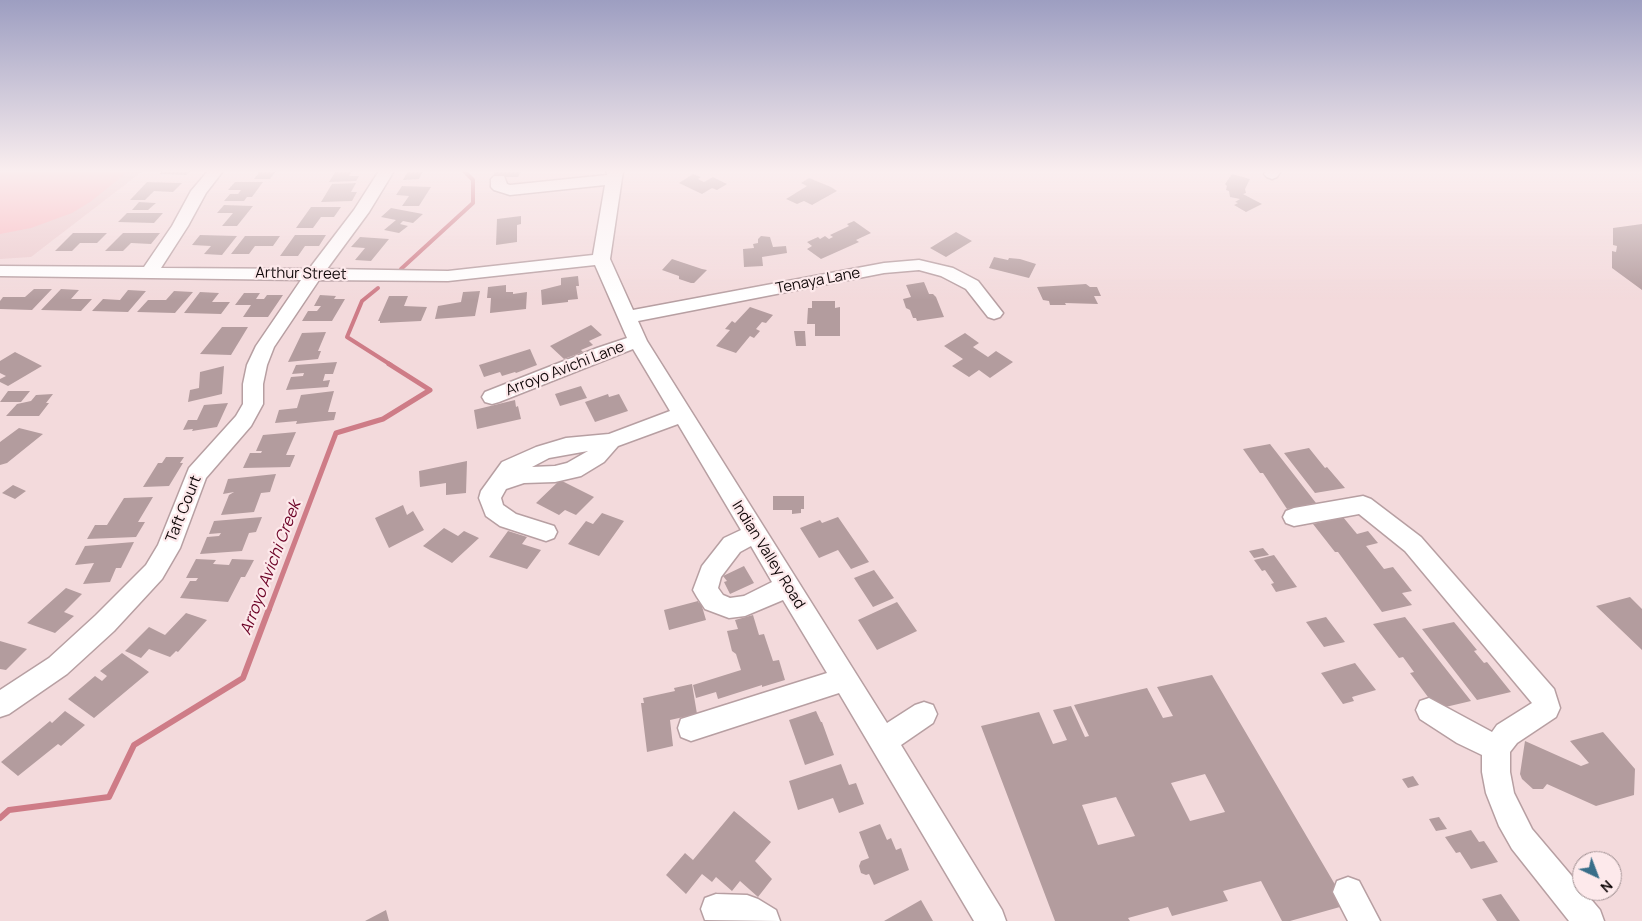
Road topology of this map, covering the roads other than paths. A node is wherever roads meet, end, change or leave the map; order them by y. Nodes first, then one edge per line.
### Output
1 (186, 214) edge
2 (359, 214) edge
3 (608, 214) edge
4 (602, 259) junction
5 (0, 271) edge
6 (150, 272) junction
7 (314, 274) junction
8 (994, 313) dead end
9 (627, 317) junction
10 (638, 342) junction
11 (492, 397) dead end
12 (682, 414) junction
13 (1294, 517) dead end
14 (546, 532) dead end
15 (755, 534) junction
16 (786, 586) junction
17 (845, 680) junction
18 (0, 705) edge
19 (1429, 710) dead end
20 (924, 714) dead end
21 (691, 728) dead end
22 (883, 741) junction
23 (1496, 748) junction
24 (1348, 892) dead end
25 (716, 909) dead end
26 (765, 921) edge
27 (991, 921) edge
28 (1365, 921) edge
29 (1589, 921) edge

1 - 6 street
2 - 7 street, Taft Court
3 - 4 street
4 - 7 street, Arthur Street
4 - 9 street, Indian Valley Road
5 - 6 street, Arthur Street
6 - 7 street, Arthur Street
7 - 18 street, Taft Court
8 - 9 street, Tenaya Lane
9 - 10 street, Indian Valley Road
10 - 11 street, Arroyo Avichi Lane
10 - 12 street, Indian Valley Road
12 - 14 street
12 - 15 street, Indian Valley Road
13 - 23 street
15 - 16 street, Indian Valley Road
15 - 16 street
16 - 17 street, Indian Valley Road
17 - 21 street
17 - 22 street, Indian Valley Road
19 - 23 street
20 - 22 street
22 - 27 street, Indian Valley Road
23 - 29 street
24 - 28 street
25 - 26 street

